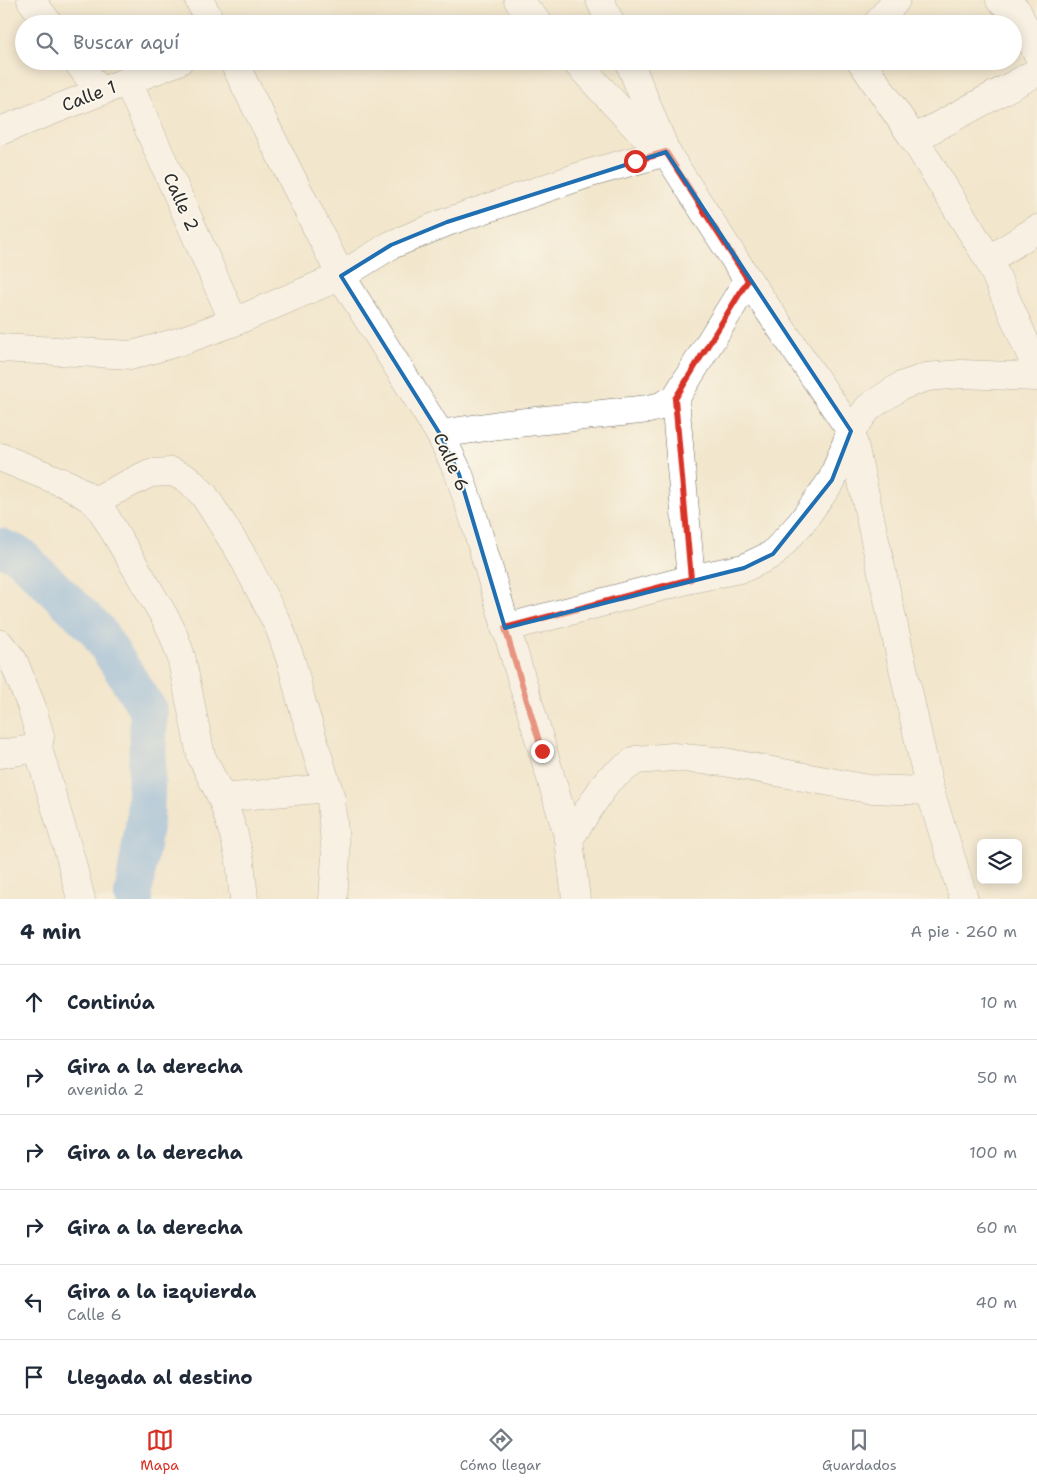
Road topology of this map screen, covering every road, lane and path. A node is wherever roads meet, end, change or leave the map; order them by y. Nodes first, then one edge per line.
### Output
1 (31, 0) edge
2 (199, 0) edge
3 (518, 0) edge
4 (600, 0) edge
5 (896, 0) edge
6 (42, 15) edge
7 (207, 15) edge
8 (531, 15) edge
9 (607, 15) edge
10 (884, 15) edge
11 (1022, 20) edge
12 (1037, 53) edge
13 (84, 70) edge
14 (157, 70) edge
15 (238, 70) edge
16 (583, 70) edge
17 (633, 70) edge
18 (867, 70) edge
19 (1037, 72) edge
20 (128, 82) junction
21 (99, 91) junction
22 (0, 131) edge
23 (914, 139) junction
24 (666, 152) junction
25 (1037, 229) edge
26 (989, 260) junction
27 (341, 276) junction
28 (748, 280) junction
29 (234, 322) junction
30 (0, 348) edge
31 (1037, 369) edge
32 (1037, 377) edge
33 (675, 399) junction
34 (851, 431) junction
35 (440, 434) junction
36 (0, 457) edge
37 (94, 501) junction
38 (691, 579) junction
39 (505, 628) junction
40 (0, 644) edge
41 (38, 748) junction
42 (0, 754) edge
43 (328, 788) junction
44 (930, 791) junction
45 (222, 798) junction
46 (569, 839) junction
47 (81, 899) edge
48 (244, 899) edge
49 (333, 899) edge
50 (576, 899) edge
51 (964, 899) edge

1 - 6 street
2 - 7 street
3 - 8 street
4 - 9 street
5 - 10 street
11 - 12 street
13 - 21 street
14 - 20 street, Calle 1
15 - 27 street, Calle 6
16 - 24 street
17 - 24 street
18 - 23 street
19 - 23 street
20 - 21 street, Calle 1
20 - 29 street, Calle 2
21 - 22 street, Calle 1
23 - 26 street
24 - 27 street
24 - 28 street
25 - 26 street
26 - 31 street
27 - 29 street
27 - 35 street, Calle 6
28 - 33 street
28 - 34 street
29 - 30 street
32 - 34 street
33 - 35 street
33 - 38 street
34 - 38 street
34 - 44 street
35 - 39 street, Calle 6
36 - 37 street
37 - 43 street
37 - 45 street
38 - 39 street
39 - 46 street, Calle 6
40 - 41 street
41 - 42 street
41 - 47 street
43 - 45 street
43 - 49 street
44 - 46 street
44 - 51 street
45 - 48 street
46 - 50 street, Calle 6

